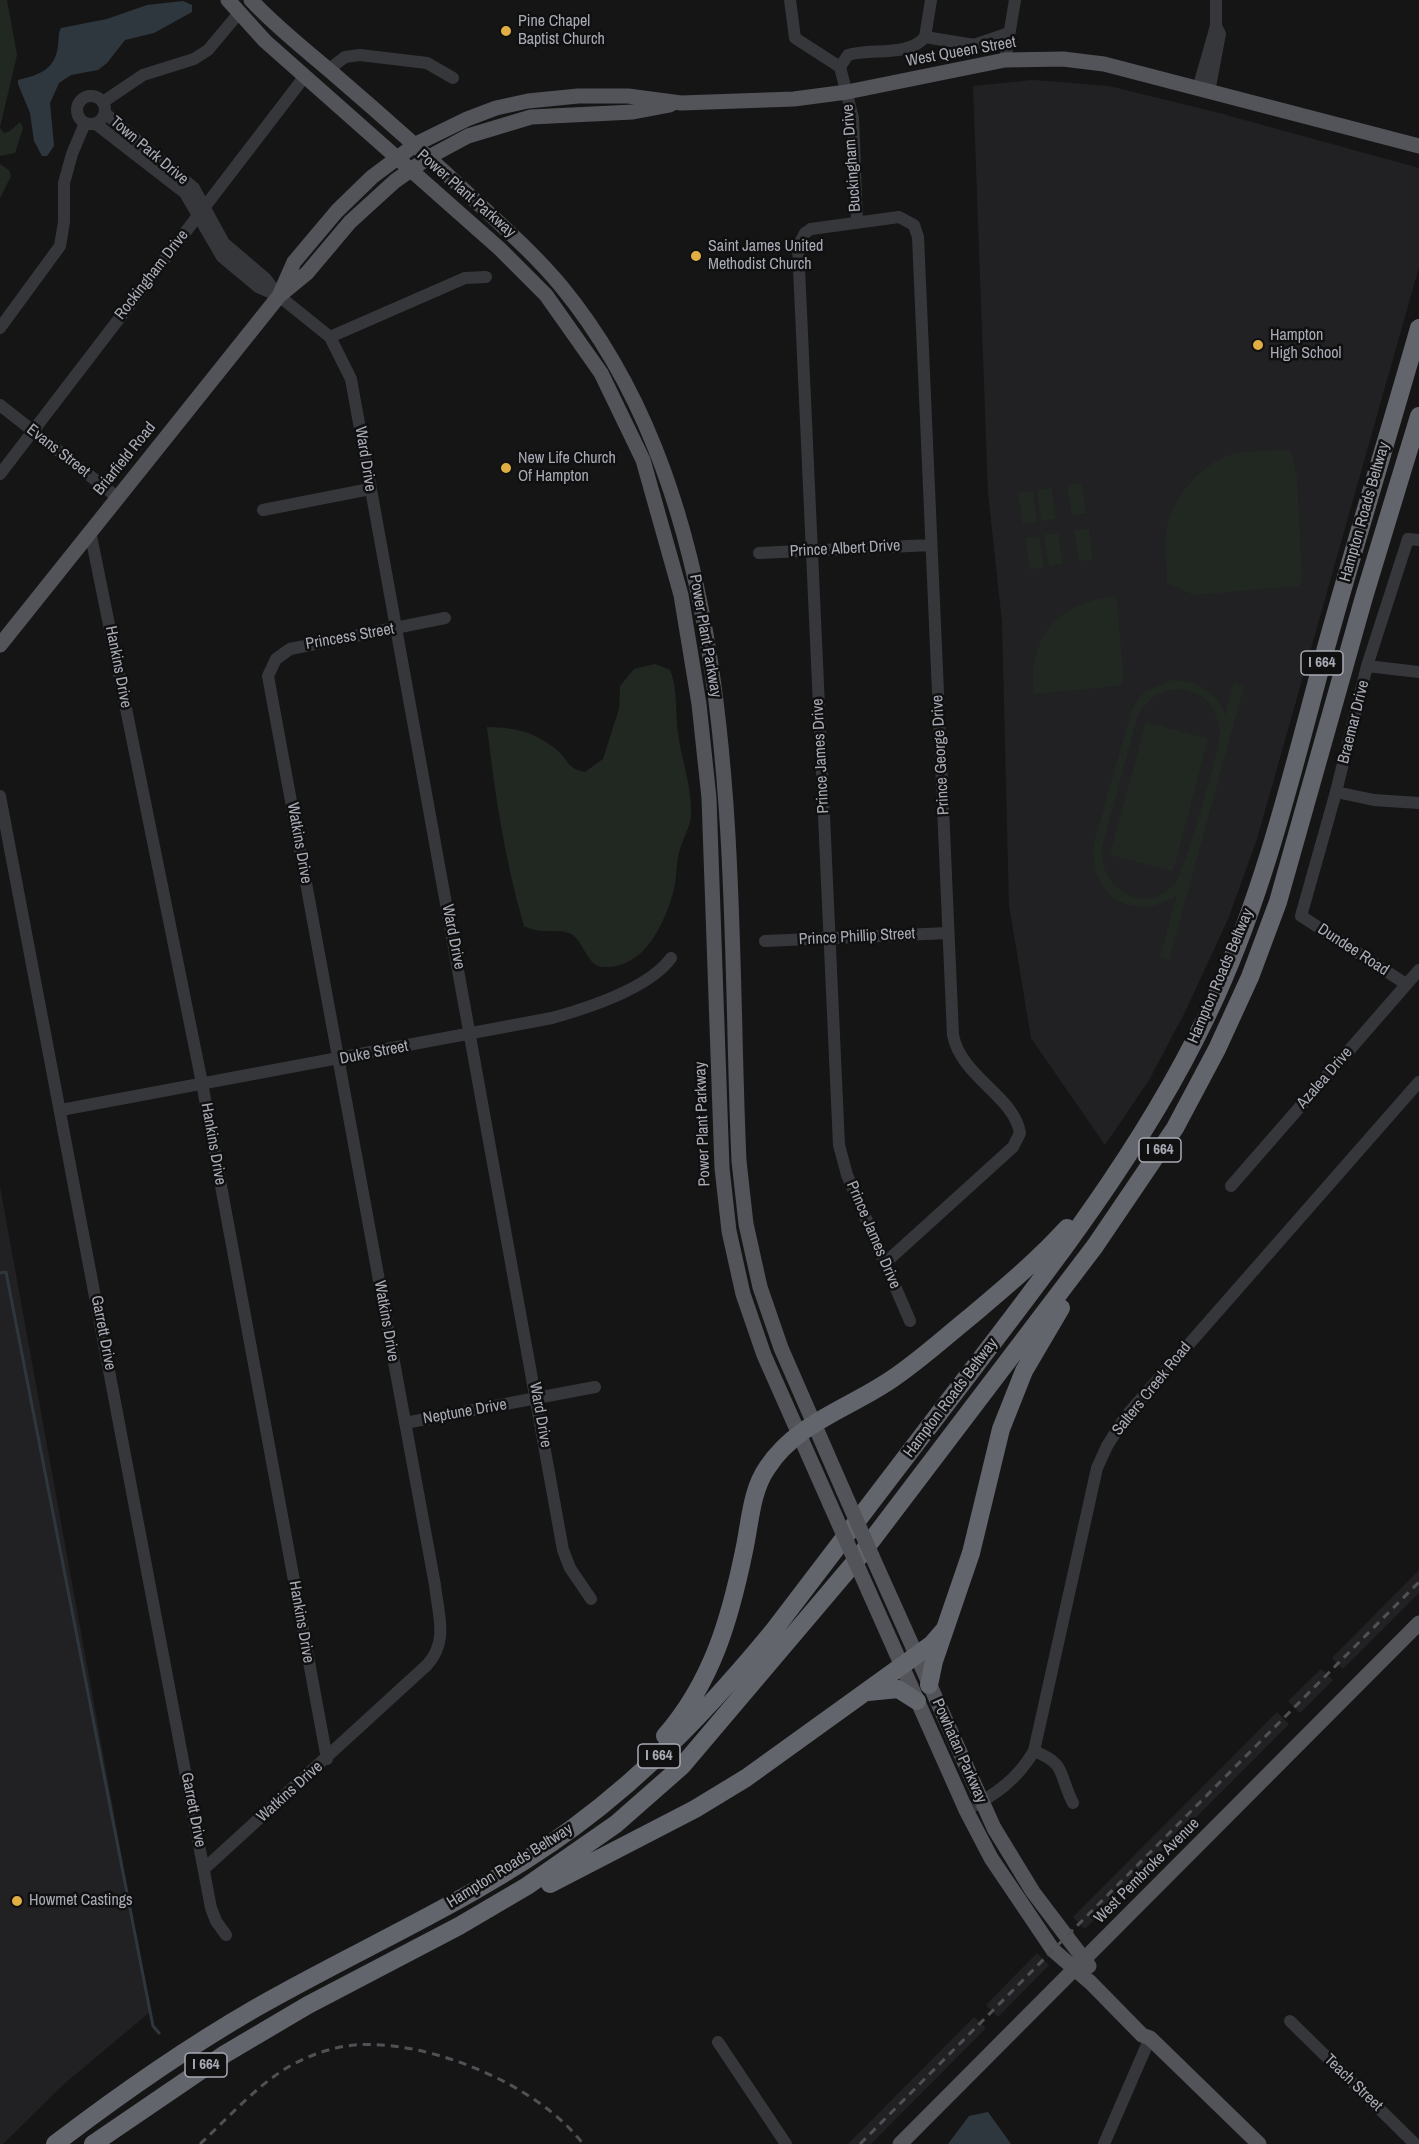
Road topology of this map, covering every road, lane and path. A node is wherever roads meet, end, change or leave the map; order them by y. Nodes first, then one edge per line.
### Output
1 (228, 0) edge
2 (251, 0) edge
3 (790, 0) edge
4 (930, 0) edge
5 (1015, 0) edge
6 (1216, 0) edge
7 (238, 13) junction
8 (1009, 33) junction
9 (925, 37) junction
10 (1005, 60) junction
11 (840, 67) junction
12 (328, 70) junction
13 (305, 76) junction
14 (453, 78) dead end
15 (1203, 90) junction
16 (847, 92) junction
17 (681, 103) junction
18 (104, 108) junction
19 (91, 123) junction
20 (416, 144) junction
21 (1419, 146) edge
22 (397, 157) junction
23 (429, 157) junction
24 (409, 170) junction
25 (201, 211) junction
26 (857, 223) junction
27 (486, 277) dead end
28 (279, 296) junction
29 (0, 328) edge
30 (1419, 328) edge
31 (330, 336) junction
32 (0, 405) edge
33 (1419, 416) edge
34 (33, 431) junction
35 (0, 474) edge
36 (370, 489) junction
37 (117, 497) junction
38 (263, 510) dead end
39 (90, 531) junction
40 (1419, 540) edge
41 (932, 544) junction
42 (811, 550) junction
43 (759, 553) dead end
44 (445, 618) dead end
45 (395, 629) junction
46 (0, 645) edge
47 (1367, 666) junction
48 (1419, 672) edge
49 (268, 676) joint
50 (1336, 792) junction
51 (0, 796) edge
52 (1419, 803) edge
53 (1301, 916) joint
54 (948, 933) junction
55 (829, 938) junction
56 (765, 941) dead end
57 (671, 958) dead end
58 (1419, 970) edge
59 (1406, 984) junction
60 (471, 1034) junction
61 (339, 1059) junction
62 (1419, 1082) edge
63 (202, 1083) junction
64 (61, 1110) junction
65 (1231, 1186) dead end
66 (1106, 1193) junction
67 (1095, 1246) junction
68 (885, 1263) junction
69 (910, 1321) dead end
70 (595, 1387) dead end
71 (537, 1399) junction
72 (405, 1423) junction
73 (814, 1423) junction
74 (799, 1435) junction
75 (591, 1599) dead end
76 (1419, 1623) edge
77 (945, 1629) junction
78 (908, 1660) junction
79 (929, 1685) junction
80 (866, 1693) junction
81 (917, 1701) junction
82 (1034, 1751) junction
83 (327, 1759) junction
84 (981, 1802) junction
85 (606, 1803) junction
86 (1073, 1803) dead end
87 (966, 1810) junction
88 (204, 1869) junction
89 (459, 1926) junction
90 (226, 1935) dead end
91 (1078, 1964) junction
92 (1290, 2021) dead end
93 (1150, 2038) junction
94 (718, 2042) dead end
95 (55, 2144) edge
96 (93, 2144) edge
97 (786, 2144) edge
98 (900, 2144) edge
99 (1104, 2144) edge
100 (1259, 2144) edge
101 (1415, 2144) edge

1 - 7 main road, Power Plant Parkway
2 - 12 main road, Power Plant Parkway
3 - 11 street
4 - 9 street
5 - 8 street
6 - 15 street
7 - 13 main road, Power Plant Parkway
7 - 18 street
8 - 9 street
8 - 10 street
9 - 11 street
10 - 15 main road, West Queen Street
10 - 16 main road, West Queen Street
11 - 16 street, Buckingham Drive
12 - 14 street
12 - 20 main road, Power Plant Parkway
13 - 22 main road, Power Plant Parkway
13 - 25 street, Rockingham Drive
15 - 21 main road, West Queen Street
16 - 17 main road, West Queen Street
16 - 26 street, Buckingham Drive
17 - 20 main road, West Queen Street
17 - 23 main road, West Queen Street
18 - 19 street
18 - 19 street
18 - 25 street, Town Park Drive
19 - 25 street, Town Park Drive
19 - 29 street
20 - 22 main road, Briarfield Road
20 - 23 main road, Power Plant Parkway
22 - 24 main road, Power Plant Parkway
22 - 28 main road, Briarfield Road
23 - 24 main road, West Queen Street
23 - 73 main road, Power Plant Parkway
24 - 28 main road, Briarfield Road
24 - 74 main road, Power Plant Parkway
25 - 28 street, Town Park Drive
25 - 34 street, Rockingham Drive
26 - 41 street, Prince George Drive
26 - 42 street, Prince James Drive
27 - 31 street
28 - 31 street, Ward Drive
28 - 37 main road, Briarfield Road
30 - 66 highway, Hampton Roads Beltway / I 664
31 - 36 street, Ward Drive
32 - 34 street, Evans Street
33 - 67 highway, Hampton Roads Beltway / I 664
34 - 35 street, Rockingham Drive
34 - 37 street, Evans Street
36 - 38 street
36 - 45 street, Ward Drive
37 - 39 main road, Briarfield Road
39 - 46 main road, Briarfield Road
39 - 63 street, Hankins Drive
40 - 47 street, Braemar Drive
41 - 42 street, Prince Albert Drive
41 - 54 street, Prince George Drive
42 - 43 street, Prince Albert Drive
42 - 55 street, Prince James Drive
44 - 45 street, Princess Street
45 - 49 street, Princess Street
45 - 60 street, Ward Drive
47 - 48 street
47 - 50 street, Braemar Drive
49 - 61 street, Watkins Drive
50 - 52 street
50 - 53 street, Braemar Drive
51 - 64 street, Garrett Drive
53 - 59 street, Dundee Road
54 - 55 street, Prince Phillip Street
54 - 68 street, Prince George Drive
55 - 56 street, Prince Phillip Street
55 - 68 street, Prince James Drive
57 - 60 street, Duke Street
58 - 59 street, Azalea Drive
59 - 65 street, Azalea Drive
60 - 61 street, Duke Street
60 - 71 street, Ward Drive
61 - 63 street, Duke Street
61 - 72 street, Watkins Drive
62 - 82 street, Salters Creek Road
63 - 64 street, Duke Street
63 - 83 street, Hankins Drive
64 - 88 street, Garrett Drive
66 - 73 highway
66 - 85 highway, Hampton Roads Beltway / I 664
67 - 77 highway
67 - 89 highway, Hampton Roads Beltway / I 664
68 - 69 street, Prince James Drive
70 - 71 street, Neptune Drive
71 - 72 street, Neptune Drive
71 - 75 street, Ward Drive
72 - 83 street, Watkins Drive
73 - 74 highway
73 - 78 main road, Powhatan Parkway, bridge
74 - 78 main road, Powhatan Parkway, bridge
74 - 85 highway
76 - 91 main road, West Pembroke Avenue
77 - 78 highway
77 - 79 highway
78 - 79 main road, Powhatan Parkway
78 - 80 highway
78 - 81 main road, Powhatan Parkway
79 - 84 main road, Powhatan Parkway
80 - 81 highway
80 - 89 highway
81 - 87 main road, Powhatan Parkway
82 - 84 street, Salters Creek Road
82 - 86 street
83 - 88 street, Watkins Drive
84 - 87 street, Salters Creek Road
84 - 91 main road, Powhatan Parkway
85 - 95 highway, Hampton Roads Beltway / I 664
87 - 91 main road, Powhatan Parkway
88 - 90 street, Garrett Drive
89 - 96 highway, Hampton Roads Beltway / I 664
91 - 93 main road, Powhatan Parkway
91 - 98 main road, West Pembroke Avenue
92 - 101 street, Teach Street
93 - 99 street
93 - 100 main road, Powhatan Parkway
94 - 97 street

